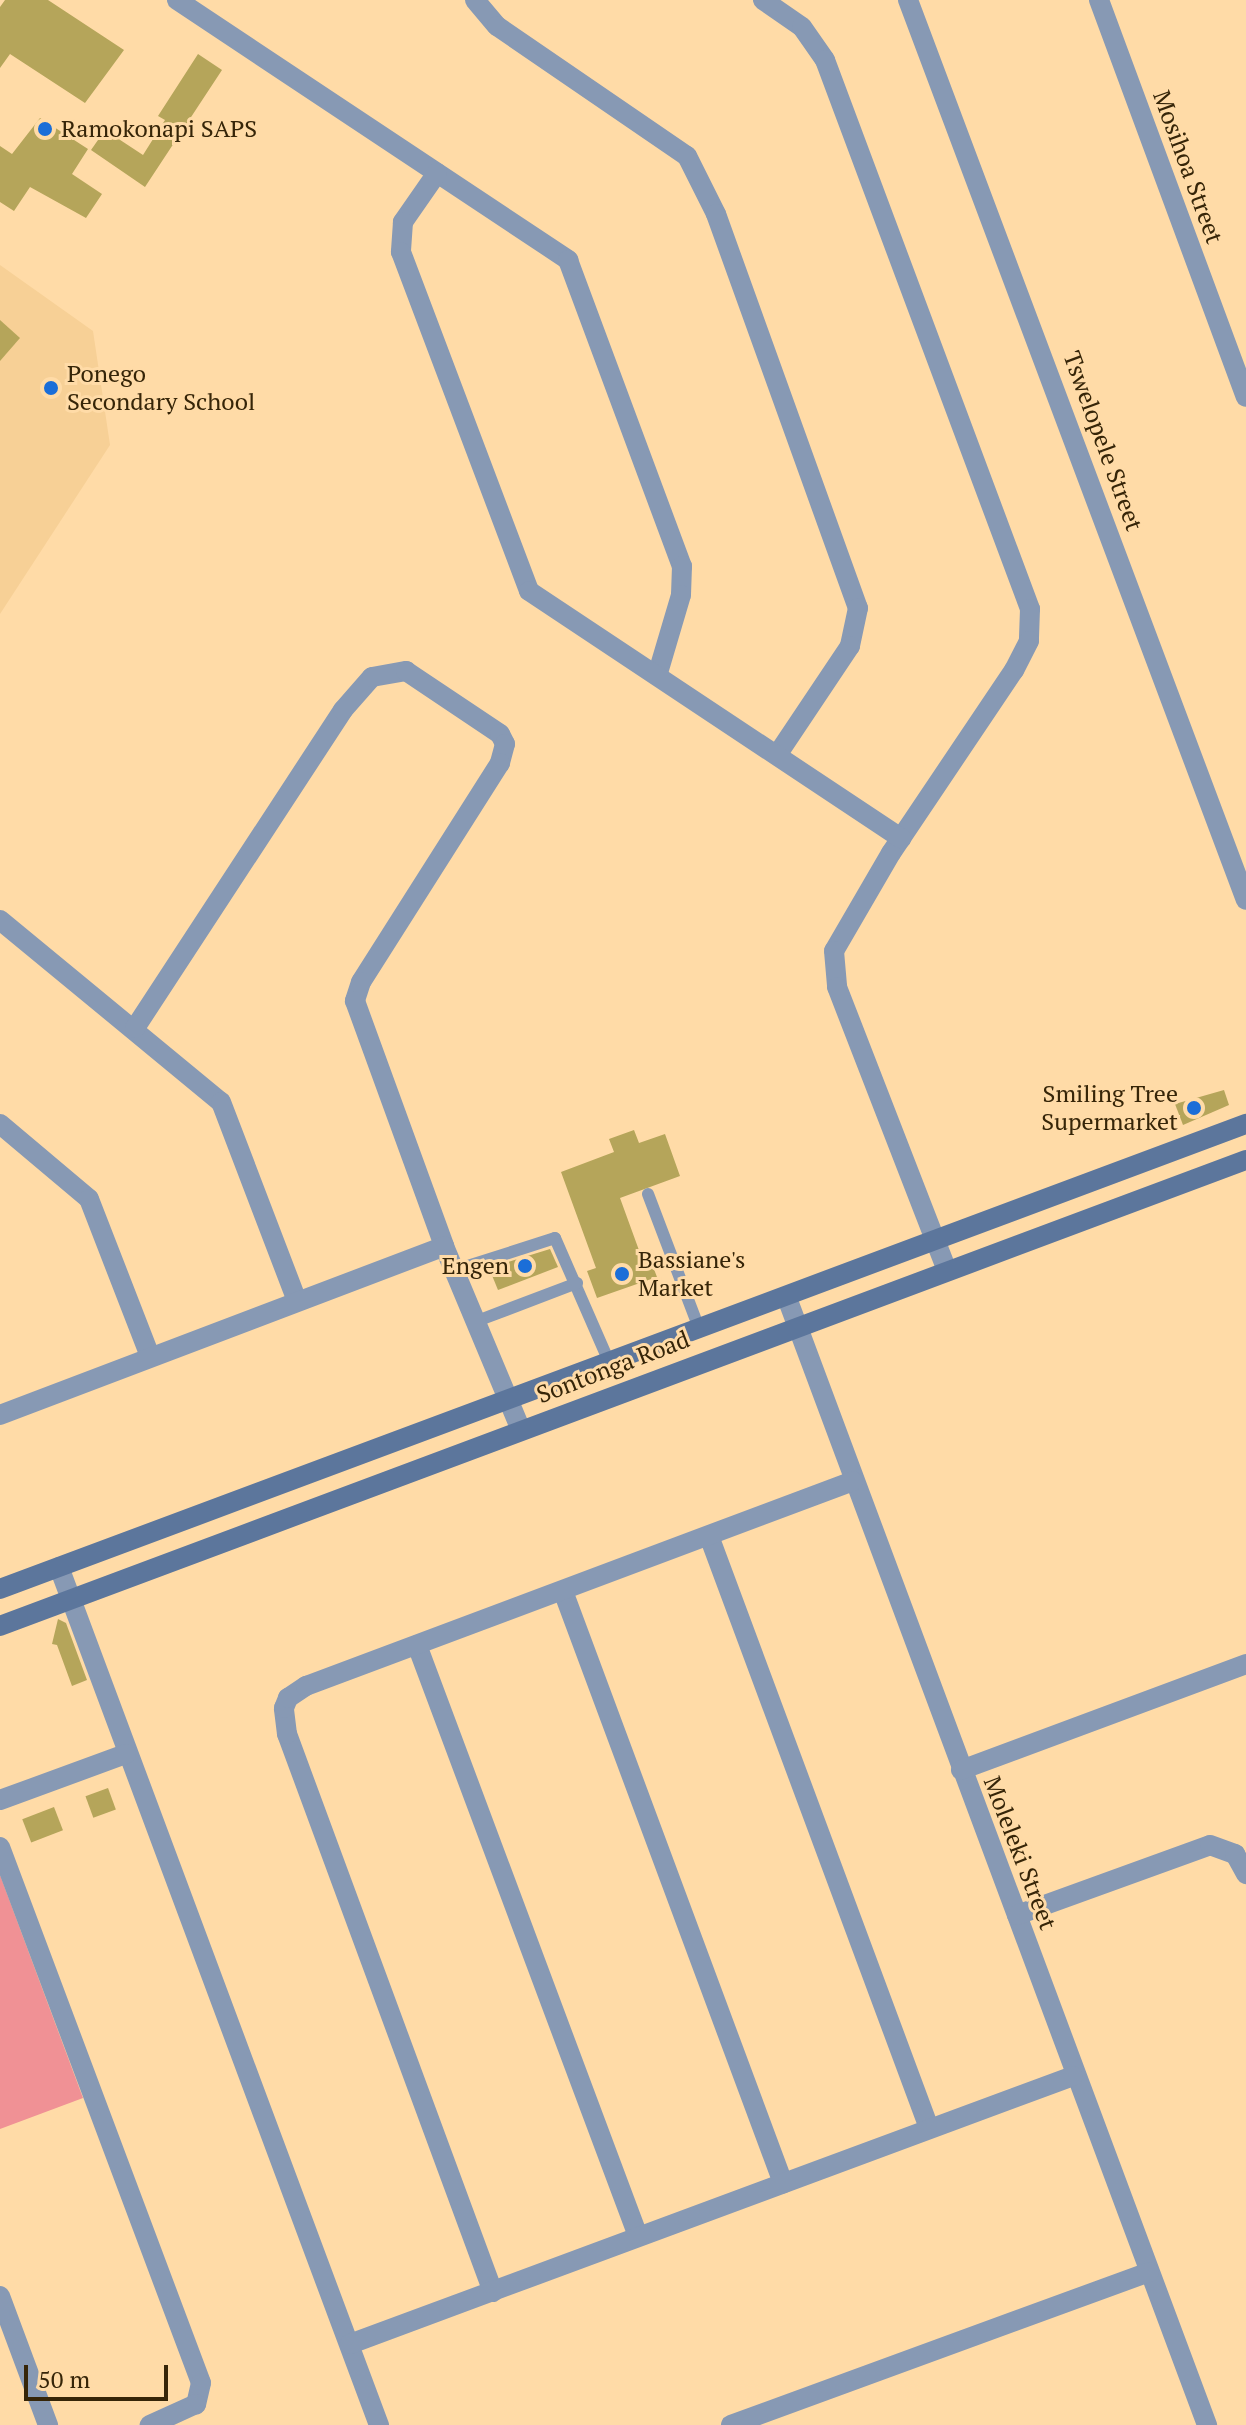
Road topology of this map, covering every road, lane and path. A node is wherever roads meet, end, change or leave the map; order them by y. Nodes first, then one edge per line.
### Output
1 (177, 0) edge
2 (475, 0) edge
3 (763, 0) edge
4 (908, 0) edge
5 (1099, 0) edge
6 (437, 173) junction
7 (1246, 397) edge
8 (657, 676) junction
9 (777, 755) junction
10 (901, 838) junction
11 (1246, 900) edge
12 (0, 920) edge
13 (135, 1028) junction
14 (0, 1124) edge
15 (1246, 1124) edge
16 (1246, 1160) edge
17 (648, 1194) dead end
18 (936, 1241) junction
19 (444, 1246) junction
20 (455, 1270) junction
21 (947, 1270) junction
22 (577, 1283) junction
23 (787, 1298) junction
24 (297, 1301) junction
25 (477, 1321) junction
26 (797, 1326) junction
27 (700, 1331) junction
28 (150, 1356) junction
29 (610, 1364) junction
30 (509, 1399) junction
31 (2, 1408) edge
32 (521, 1430) junction
33 (853, 1481) junction
34 (709, 1536) junction
35 (59, 1567) junction
36 (0, 1589) edge
37 (563, 1591) junction
38 (72, 1600) junction
39 (0, 1626) edge
40 (417, 1645) junction
41 (1246, 1664) edge
42 (126, 1754) junction
43 (961, 1770) junction
44 (0, 1800) edge
45 (0, 1847) edge
46 (1246, 1874) edge
47 (1017, 1915) junction
48 (1073, 2076) junction
49 (929, 2128) junction
50 (783, 2183) junction
51 (638, 2236) junction
52 (1149, 2272) junction
53 (493, 2292) junction
54 (0, 2296) edge
55 (350, 2344) junction
56 (48, 2425) edge
57 (150, 2425) edge
58 (379, 2425) edge
59 (731, 2425) edge
60 (1207, 2425) edge

1 - 6 street
2 - 9 street
3 - 10 street
4 - 11 street, Tswelopele Street
5 - 7 street, Mosihoa Street
6 - 8 street
6 - 8 street
8 - 9 street
9 - 10 street
10 - 18 street
12 - 13 street
13 - 19 street
13 - 24 street
14 - 28 street
15 - 18 main road, Sontonga Road
16 - 21 main road, Sontonga Road
17 - 27 lane
18 - 21 street
18 - 23 main road, Sontonga Road
19 - 20 street
19 - 24 street
20 - 22 lane
20 - 25 street
21 - 26 main road, Sontonga Road
22 - 25 lane
22 - 29 lane
23 - 26 street, Moleleki Street
23 - 27 main road, Sontonga Road
24 - 28 street
25 - 30 street
26 - 32 main road, Sontonga Road
26 - 33 street, Moleleki Street
27 - 29 main road, Sontonga Road
28 - 31 street
29 - 30 main road, Sontonga Road
30 - 32 street
30 - 35 main road, Sontonga Road
32 - 38 main road, Sontonga Road
33 - 34 street
33 - 43 street, Moleleki Street
34 - 37 street
34 - 49 street
35 - 36 main road, Sontonga Road
35 - 38 street
37 - 40 street
37 - 50 street
38 - 39 main road, Sontonga Road
38 - 42 street
40 - 51 street
40 - 53 street
41 - 43 street
42 - 44 street
42 - 55 street
43 - 47 street, Moleleki Street
45 - 57 street
46 - 47 street
47 - 48 street, Moleleki Street
48 - 49 street
48 - 52 street, Moleleki Street
49 - 50 street
50 - 51 street
51 - 53 street
52 - 59 street
52 - 60 street, Moleleki Street
53 - 55 street
54 - 56 street
55 - 58 street

